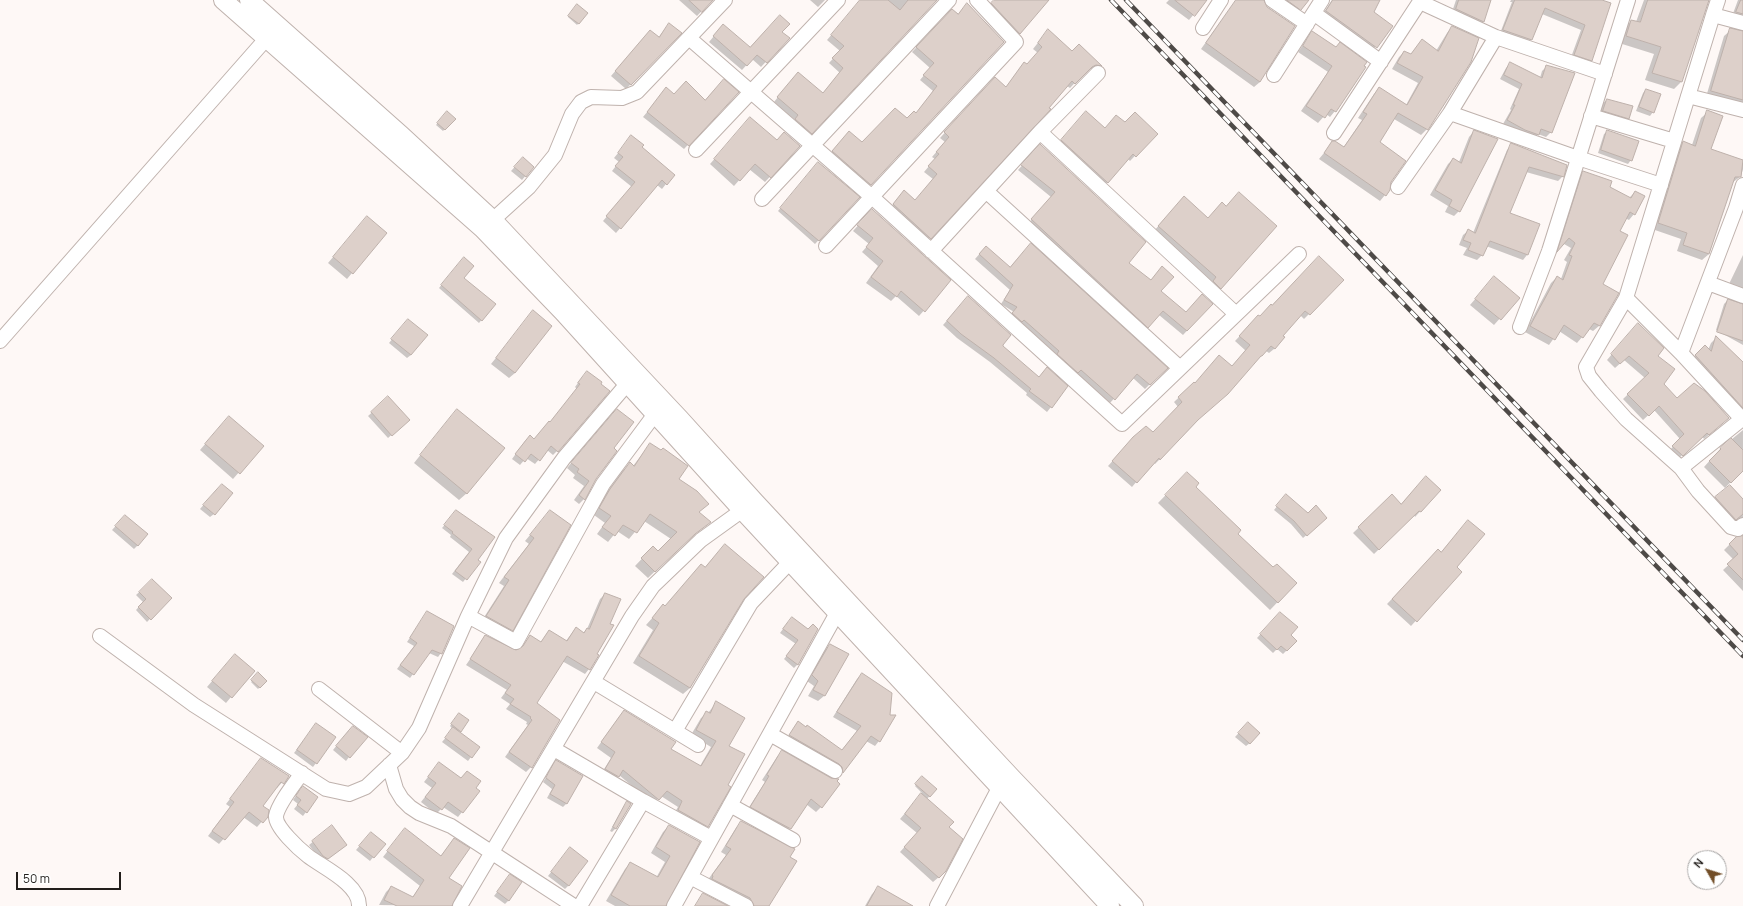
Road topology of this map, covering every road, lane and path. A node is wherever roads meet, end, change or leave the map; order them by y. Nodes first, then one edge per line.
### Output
1 (223, 0) edge
2 (249, 0) edge
3 (725, 0) edge
4 (838, 0) edge
5 (949, 0) edge
6 (977, 0) edge
7 (1221, 0) edge
8 (1272, 0) edge
9 (1322, 0) edge
10 (1628, 0) edge
11 (1718, 0) edge
12 (1420, 1) edge
13 (1713, 15) junction
14 (1311, 19) junction
15 (1743, 23) edge
16 (278, 25) junction
17 (1203, 28) dead end
18 (1496, 37) junction
19 (689, 38) junction
20 (266, 39) junction
21 (1381, 62) junction
22 (1098, 73) dead end
23 (1604, 74) junction
24 (1274, 75) dead end
25 (751, 92) junction
26 (1688, 96) junction
27 (1743, 110) edge
28 (1450, 113) junction
29 (1591, 116) junction
30 (1040, 132) junction
31 (1334, 133) dead end
32 (1674, 141) junction
33 (812, 145) junction
34 (696, 150) dead end
35 (1578, 158) junction
36 (1661, 185) junction
37 (1743, 185) edge
38 (1398, 187) dead end
39 (986, 191) junction
40 (872, 197) junction
41 (762, 199) dead end
42 (1740, 209) edge
43 (488, 224) junction
44 (826, 246) dead end
45 (931, 251) junction
46 (1299, 254) dead end
47 (1708, 283) junction
48 (1743, 296) edge
49 (1626, 298) junction
50 (1236, 314) junction
51 (1520, 327) dead end
52 (0, 341) edge
53 (1681, 353) junction
54 (1180, 368) junction
55 (627, 384) junction
56 (655, 414) junction
57 (1743, 419) edge
58 (1681, 468) junction
59 (749, 506) junction
60 (1743, 525) edge
61 (790, 562) junction
62 (837, 613) junction
63 (468, 616) junction
64 (100, 636) dead end
65 (594, 682) junction
66 (319, 689) dead end
67 (675, 731) junction
68 (770, 734) junction
69 (698, 745) dead end
70 (554, 749) junction
71 (402, 754) junction
72 (389, 765) junction
73 (835, 771) dead end
74 (302, 773) junction
75 (1005, 782) junction
76 (643, 802) junction
77 (730, 805) junction
78 (711, 838) junction
79 (793, 840) dead end
80 (492, 854) junction
81 (690, 877) junction
82 (359, 906) edge
83 (460, 906) edge
84 (574, 906) edge
85 (580, 906) edge
86 (674, 906) edge
87 (746, 906) edge
88 (937, 906) edge
89 (1110, 906) edge
90 (1134, 906) edge

1 - 20 street
2 - 16 street
3 - 19 street
4 - 25 street
5 - 33 street
6 - 40 street
7 - 17 street
8 - 14 street
9 - 14 street
10 - 23 street
11 - 13 street
12 - 18 street
12 - 21 street
13 - 15 street
13 - 26 street
14 - 21 street
14 - 24 street
16 - 20 street
16 - 43 street
18 - 23 street
18 - 28 street
19 - 25 street
19 - 43 street
20 - 43 street
20 - 52 street
21 - 31 street
22 - 30 street
23 - 29 street
25 - 33 street
25 - 34 street
26 - 27 street
26 - 32 street
28 - 35 street
28 - 38 street
29 - 32 street
29 - 35 street
30 - 39 street
30 - 50 street
32 - 36 street
33 - 40 street
33 - 41 street
35 - 36 street
35 - 51 street
36 - 49 street
37 - 42 street
39 - 45 street
39 - 54 street
40 - 44 street
40 - 45 street
42 - 47 street
43 - 55 street
43 - 59 street
45 - 54 street
46 - 50 street
47 - 48 street
47 - 53 street
49 - 53 street
49 - 58 street
50 - 54 street
53 - 57 street
55 - 56 street
55 - 63 street
56 - 59 street
56 - 63 street
57 - 58 street
58 - 60 street
59 - 61 street
59 - 65 street
59 - 75 street
61 - 62 street
61 - 67 street
62 - 68 street
62 - 75 street
63 - 71 street
64 - 74 street
65 - 67 street
65 - 70 street
66 - 71 street
67 - 69 street
68 - 73 street
68 - 77 street
70 - 76 street
70 - 80 street
71 - 72 street
72 - 74 street
72 - 80 street
74 - 82 street
75 - 88 street
75 - 89 street
75 - 90 street
76 - 78 street
76 - 85 street
77 - 78 street
77 - 79 street
78 - 81 street
80 - 83 street
80 - 84 street
81 - 86 street
81 - 87 street

